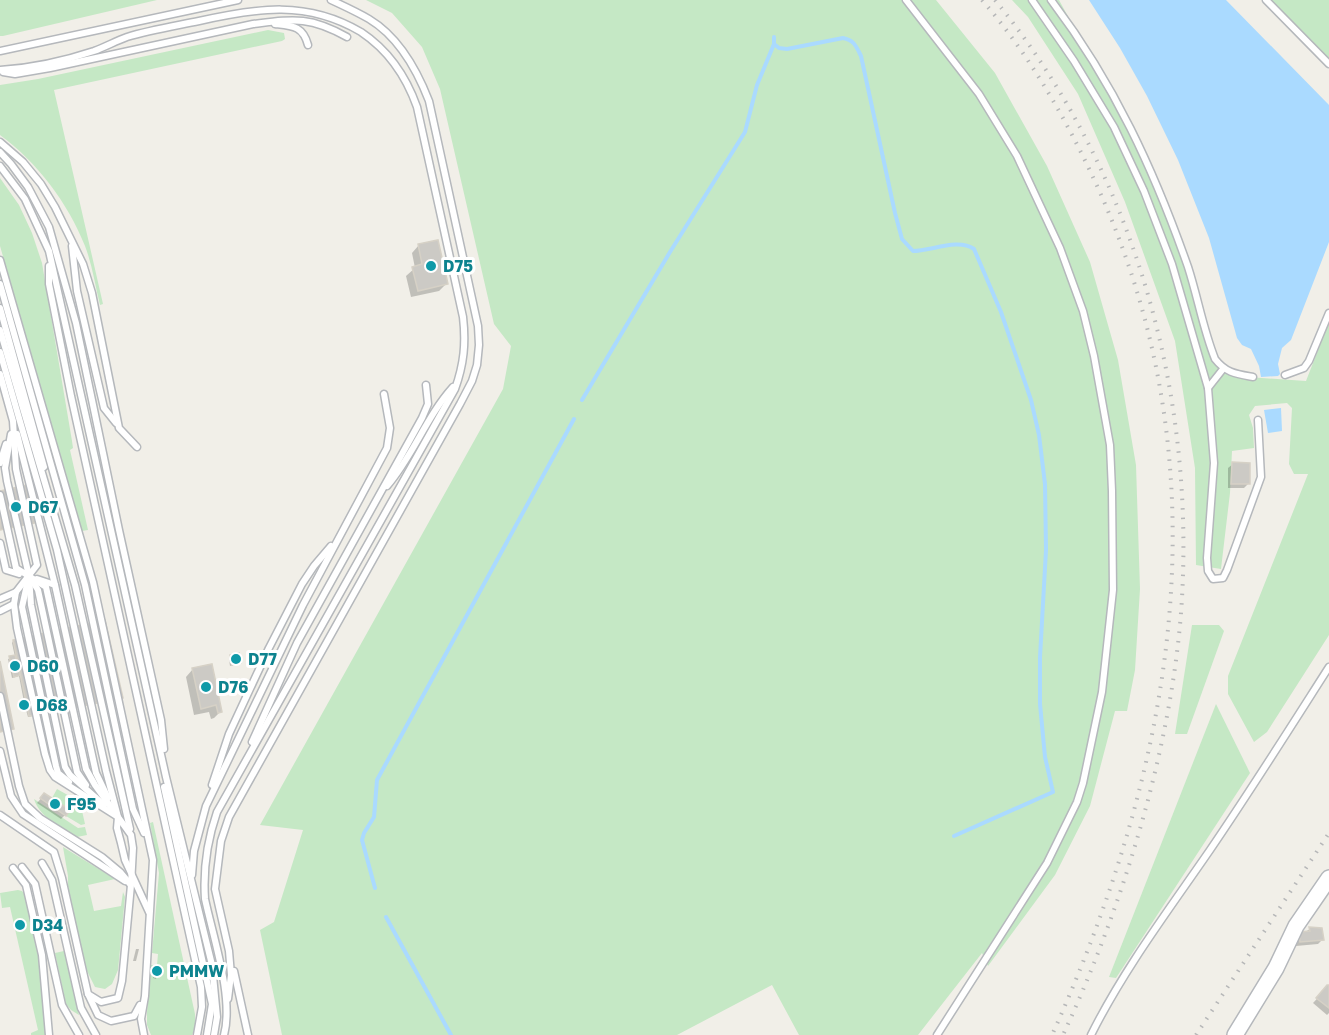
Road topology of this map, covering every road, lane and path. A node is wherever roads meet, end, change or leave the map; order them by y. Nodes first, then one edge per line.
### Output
1 (238, 0) edge
2 (331, 0) edge
3 (906, 0) edge
4 (1032, 0) edge
5 (1052, 0) edge
6 (1266, 0) edge
7 (266, 23) junction
8 (347, 37) dead end
9 (308, 45) dead end
10 (0, 51) edge
11 (1329, 64) edge
12 (0, 71) edge
13 (0, 142) edge
14 (0, 152) edge
15 (0, 166) edge
16 (72, 239) junction
17 (49, 251) junction
18 (0, 260) edge
19 (0, 284) edge
20 (0, 308) edge
21 (1329, 313) edge
22 (0, 330) edge
23 (88, 341) junction
24 (0, 352) edge
25 (1223, 369) junction
26 (0, 374) edge
27 (1285, 375) dead end
28 (1252, 377) dead end
29 (458, 381) junction
30 (426, 385) dead end
31 (1208, 388) junction
32 (89, 390) junction
33 (384, 394) dead end
34 (1258, 420) dead end
35 (13, 421) junction
36 (119, 428) junction
37 (137, 447) dead end
38 (0, 454) edge
39 (0, 463) edge
40 (0, 495) edge
41 (379, 495) junction
42 (111, 534) junction
43 (338, 538) junction
44 (0, 543) edge
45 (29, 576) junction
46 (73, 581) junction
47 (55, 585) junction
48 (16, 592) junction
49 (0, 599) edge
50 (14, 604) junction
51 (0, 611) edge
52 (1329, 666) edge
53 (0, 696) edge
54 (0, 751) edge
55 (238, 773) junction
56 (166, 777) junction
57 (206, 806) junction
58 (133, 808) junction
59 (0, 815) edge
60 (118, 817) junction
61 (131, 835) junction
62 (149, 845) junction
63 (42, 863) dead end
64 (22, 867) dead end
65 (13, 868) dead end
66 (132, 874) junction
67 (1329, 878) edge
68 (131, 885) junction
69 (193, 891) junction
70 (150, 914) junction
71 (229, 951) junction
72 (196, 962) junction
73 (208, 984) junction
74 (88, 994) junction
75 (145, 996) junction
76 (227, 1017) junction
77 (49, 1035) edge
78 (79, 1035) edge
79 (96, 1035) edge
80 (144, 1035) edge
81 (197, 1035) edge
82 (207, 1035) edge
83 (214, 1035) edge
84 (224, 1035) edge
85 (248, 1035) edge
86 (937, 1035) edge
87 (1091, 1035) edge
88 (1235, 1035) edge

1 - 10 lane
2 - 71 lane
3 - 86 lane
4 - 31 lane
5 - 25 lane
6 - 11 lane
7 - 8 lane
7 - 9 lane
7 - 12 lane
12 - 29 lane
13 - 16 lane
14 - 32 lane
15 - 17 lane
16 - 23 lane
16 - 36 lane
17 - 42 lane
17 - 72 lane
18 - 62 lane
19 - 58 lane
20 - 46 lane
21 - 27 lane
22 - 46 lane
23 - 32 lane
23 - 36 lane
24 - 60 lane
25 - 28 lane
25 - 31 lane
26 - 35 lane
29 - 41 lane
29 - 55 lane
30 - 41 lane
31 - 34 lane
32 - 56 lane
33 - 43 lane
35 - 38 lane
35 - 39 lane
35 - 45 lane
35 - 45 lane
35 - 47 lane
36 - 37 lane
40 - 45 lane
41 - 55 lane
42 - 56 lane
42 - 73 lane
43 - 57 lane
43 - 57 lane
44 - 45 lane
45 - 47 lane
45 - 48 lane
45 - 60 lane
45 - 60 lane
46 - 61 lane
47 - 60 lane
48 - 49 lane
48 - 50 lane
50 - 51 lane
50 - 60 lane
52 - 87 lane
53 - 68 lane
54 - 68 lane
55 - 76 lane
56 - 69 lane
57 - 69 lane
58 - 61 lane
58 - 62 lane
59 - 74 lane
60 - 61 lane
60 - 66 lane
61 - 66 lane
62 - 70 lane
63 - 79 lane
64 - 78 lane
65 - 77 lane
66 - 68 lane
66 - 70 lane
67 - 88 street
68 - 74 lane
69 - 83 lane
70 - 75 lane
71 - 76 lane
71 - 85 lane
72 - 73 lane
72 - 81 lane
73 - 82 lane
74 - 75 lane
75 - 80 lane
76 - 84 lane

